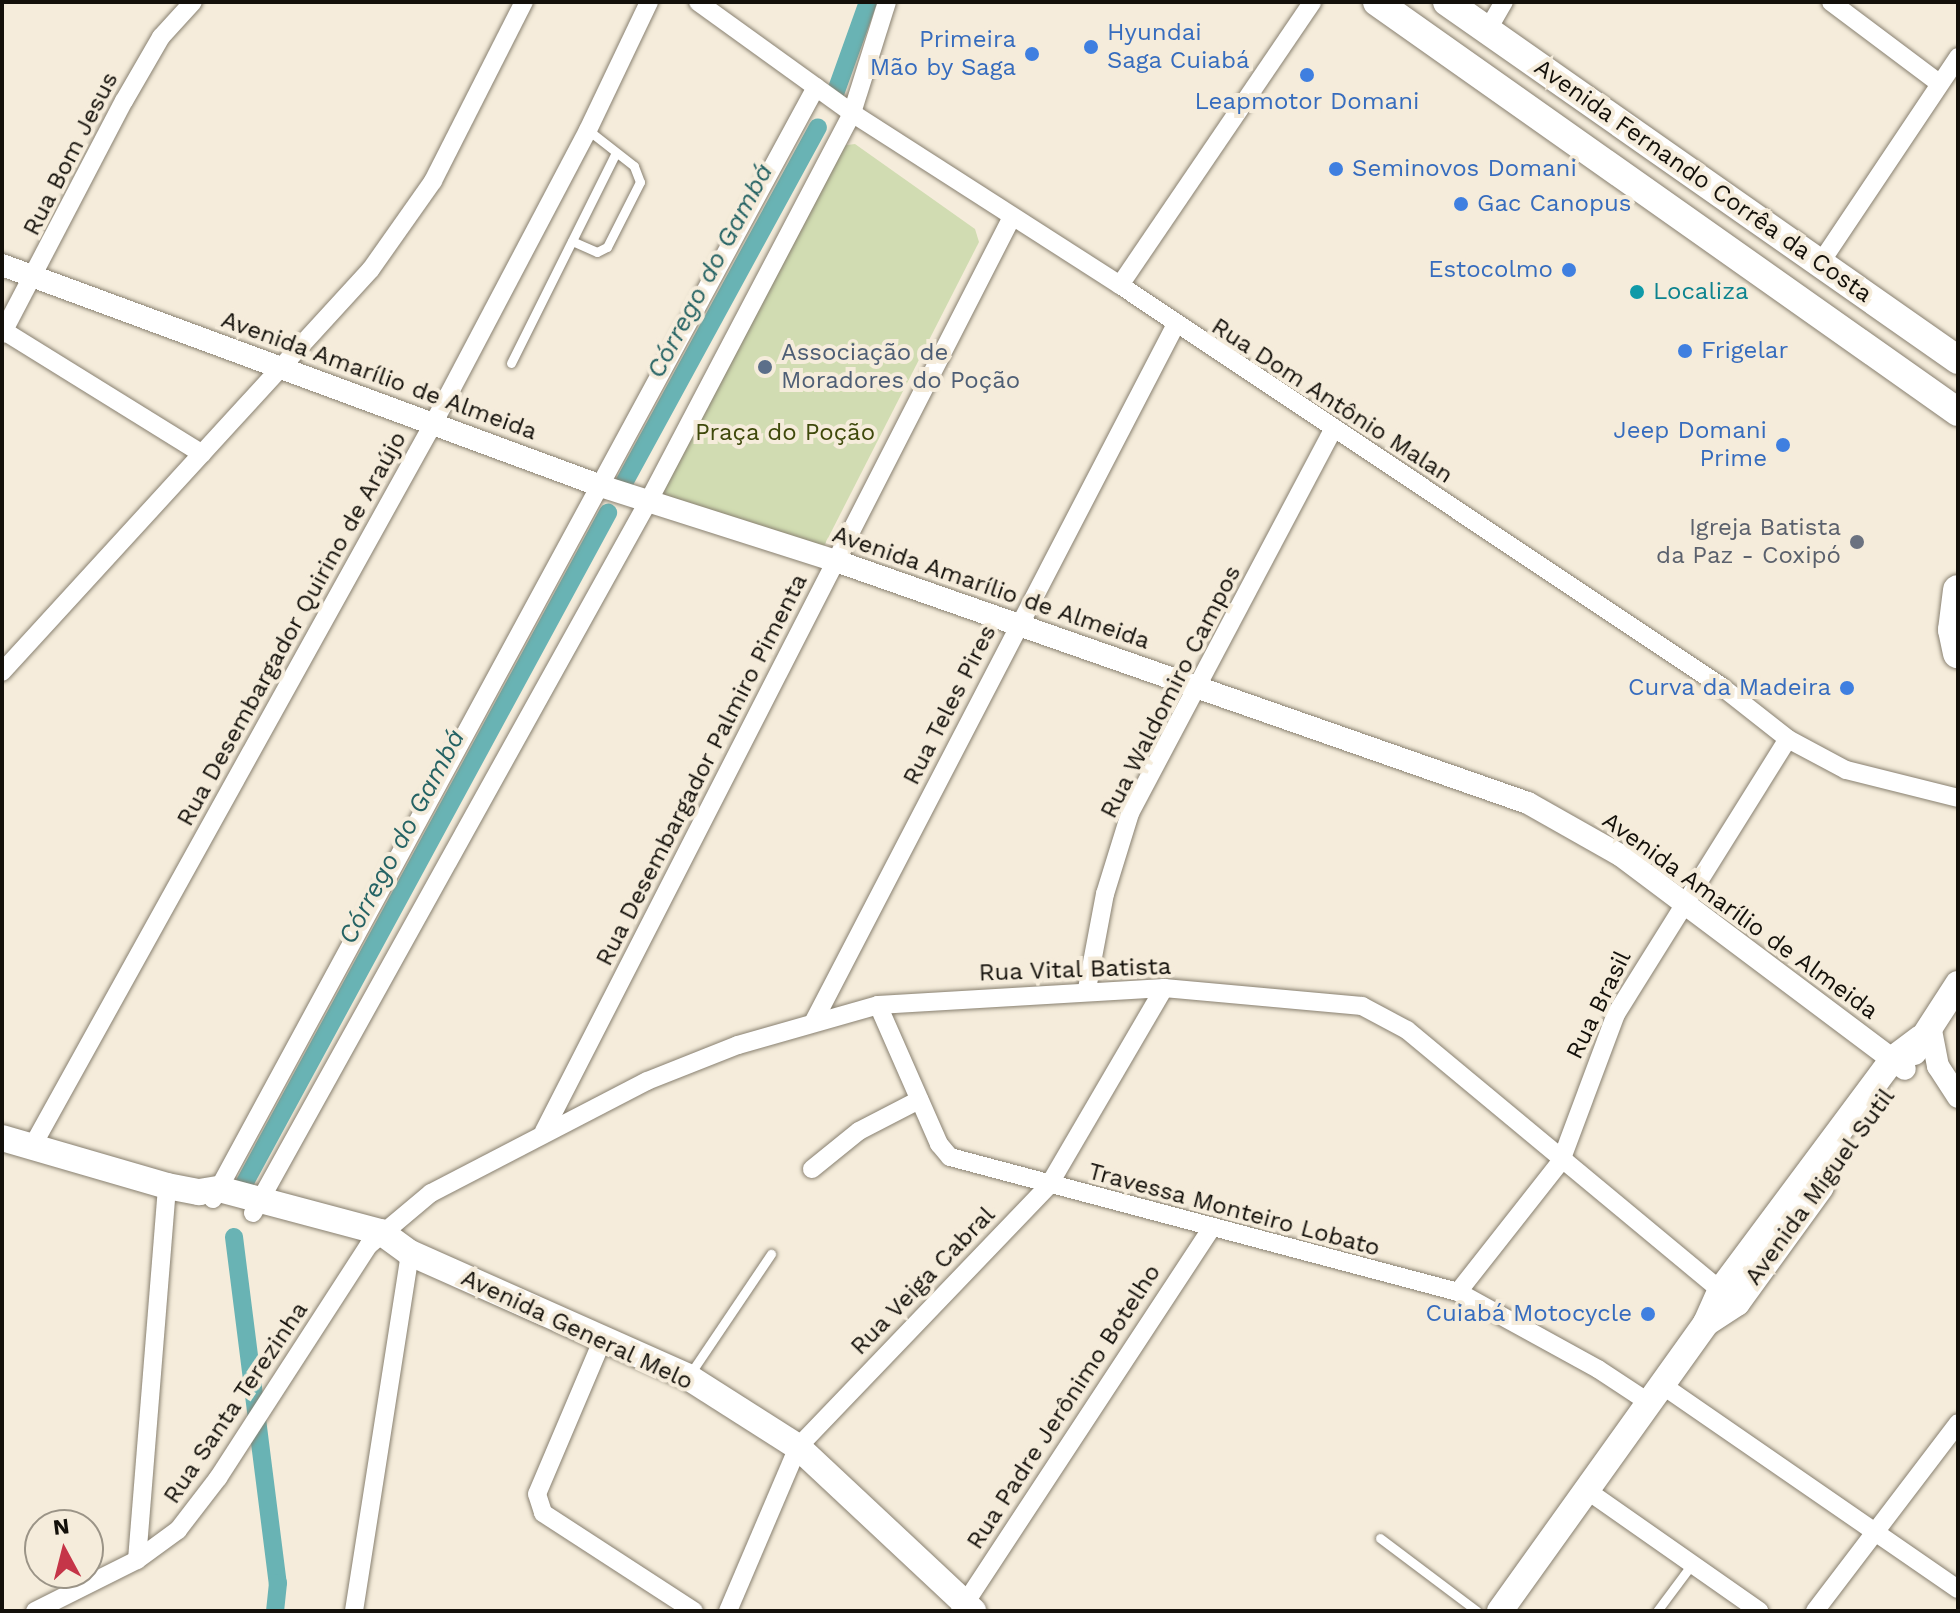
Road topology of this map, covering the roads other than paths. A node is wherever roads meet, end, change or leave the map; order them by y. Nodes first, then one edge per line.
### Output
1 (193, 2) edge
2 (524, 2) edge
3 (649, 2) edge
4 (698, 2) edge
5 (887, 2) edge
6 (1312, 2) edge
7 (1377, 2) edge
8 (1447, 2) edge
9 (1504, 2) edge
10 (1831, 2) edge
11 (1487, 31) junction
12 (1958, 57) edge
13 (1939, 83) junction
14 (816, 87) junction
15 (852, 113) junction
16 (588, 130) junction
17 (615, 154) junction
18 (1012, 217) junction
19 (572, 241) junction
20 (1821, 262) junction
21 (2, 265) edge
22 (35, 276) junction
23 (1120, 285) junction
24 (1175, 326) junction
25 (3, 333) edge
26 (1958, 360) edge
27 (511, 363) dead end
28 (283, 367) junction
29 (1958, 412) edge
30 (433, 424) junction
31 (1333, 430) junction
32 (202, 454) junction
33 (601, 486) junction
34 (648, 502) junction
35 (836, 561) junction
36 (1958, 590) edge
37 (1018, 624) junction
38 (1958, 653) edge
39 (2, 672) edge
40 (1200, 689) junction
41 (1788, 739) junction
42 (1958, 798) edge
43 (1683, 901) junction
44 (1958, 984) edge
45 (1164, 988) junction
46 (1087, 989) junction
47 (878, 1005) junction
48 (814, 1021) junction
49 (1925, 1032) junction
50 (1899, 1064) junction
51 (1958, 1097) edge
52 (919, 1100) junction
53 (544, 1131) junction
54 (2, 1138) edge
55 (33, 1145) junction
56 (1561, 1161) junction
57 (812, 1169) dead end
58 (1049, 1185) junction
59 (167, 1186) junction
60 (210, 1194) junction
61 (256, 1206) junction
62 (1210, 1230) junction
63 (388, 1243) junction
64 (771, 1254) dead end
65 (1458, 1292) junction
66 (1728, 1297) junction
67 (602, 1341) junction
68 (688, 1377) junction
69 (1655, 1394) junction
70 (1958, 1423) edge
71 (798, 1447) junction
72 (1585, 1489) junction
73 (1878, 1534) junction
74 (1380, 1538) dead end
75 (137, 1560) junction
76 (1692, 1564) junction
77 (1958, 1589) edge
78 (965, 1608) edge
79 (35, 1611) edge
80 (354, 1611) edge
81 (694, 1611) edge
82 (728, 1611) edge
83 (1477, 1611) edge
84 (1500, 1611) edge
85 (1657, 1611) edge
86 (1759, 1611) edge
87 (1815, 1611) edge

1 - 22 street, Rua Bom Jesus
2 - 28 street
3 - 16 street, Rua Desembargador Quirino de Araújo
4 - 14 street, Rua Dom Antônio Malan
5 - 15 street
6 - 23 street
7 - 29 main road, Avenida Fernando Corrêa da Costa
8 - 11 main road, Avenida Fernando Corrêa da Costa
9 - 11 street
10 - 13 street
11 - 20 main road, Avenida Fernando Corrêa da Costa
12 - 13 street
13 - 20 street
14 - 15 street, Rua Dom Antônio Malan
14 - 33 street
15 - 18 street, Rua Dom Antônio Malan
15 - 34 street
16 - 17 lane
16 - 30 street, Rua Desembargador Quirino de Araújo
17 - 19 lane
17 - 19 lane
18 - 23 street, Rua Dom Antônio Malan
18 - 35 street, Rua Desembargador Palmiro Pimenta
19 - 27 lane
20 - 26 main road, Avenida Fernando Corrêa da Costa
21 - 22 street, Avenida Amarílio de Almeida
22 - 25 street, Rua Bom Jesus
22 - 28 street, Avenida Amarílio de Almeida
23 - 24 street, Rua Dom Antônio Malan
24 - 31 street, Rua Dom Antônio Malan
24 - 37 street, Rua Teles Pires
25 - 32 street
28 - 30 street, Avenida Amarílio de Almeida
28 - 32 street
30 - 33 street, Avenida Amarílio de Almeida
30 - 55 street, Rua Desembargador Quirino de Araújo
31 - 40 street, Rua Waldomiro Campos
31 - 41 street, Rua Dom Antônio Malan
32 - 39 street
33 - 34 street, Avenida Amarílio de Almeida
33 - 60 street
34 - 35 street, Avenida Amarílio de Almeida
34 - 61 street
35 - 37 street, Avenida Amarílio de Almeida
35 - 53 street, Rua Desembargador Palmiro Pimenta
36 - 38 highway
37 - 40 street, Avenida Amarílio de Almeida
37 - 48 street, Rua Teles Pires
40 - 43 street, Avenida Amarílio de Almeida
40 - 46 street, Rua Waldomiro Campos
41 - 42 street, Rua Dom Antônio Malan
41 - 43 street, Rua Brasil
43 - 50 street, Avenida Amarílio de Almeida
43 - 56 street, Rua Brasil
44 - 49 main road, Avenida Miguel Sutil
45 - 46 street, Rua Vital Batista
45 - 56 street, Rua Vital Batista
45 - 58 street, Rua Veiga Cabral
46 - 47 street, Rua Vital Batista
47 - 48 street, Rua Vital Batista
47 - 52 street, Travessa Monteiro Lobato
48 - 53 street, Rua Vital Batista
49 - 50 main road, Avenida Miguel Sutil
49 - 51 street
50 - 66 main road, Avenida Miguel Sutil
52 - 57 street
52 - 58 street, Travessa Monteiro Lobato
53 - 63 street, Rua Vital Batista
54 - 55 main road, Avenida General Melo
55 - 59 main road, Avenida General Melo
56 - 65 street, Rua Brasil
56 - 66 street, Rua Vital Batista
58 - 62 street, Travessa Monteiro Lobato
58 - 71 street, Rua Veiga Cabral
59 - 60 main road, Avenida General Melo
59 - 75 street
60 - 61 main road, Avenida General Melo
61 - 63 main road, Avenida General Melo
62 - 65 street, Travessa Monteiro Lobato
62 - 78 street, Rua Padre Jerônimo Botelho
63 - 67 main road, Avenida General Melo
63 - 75 street, Rua Santa Terezinha
63 - 80 street
64 - 68 lane
65 - 69 street, Travessa Monteiro Lobato
66 - 69 main road, Avenida Miguel Sutil
67 - 68 main road, Avenida General Melo
67 - 81 street
68 - 71 main road, Avenida General Melo
69 - 72 main road, Avenida Miguel Sutil
69 - 73 street, Travessa Monteiro Lobato
70 - 73 street
71 - 78 main road, Avenida General Melo
71 - 82 street, Rua Veiga Cabral
72 - 76 street
72 - 84 main road, Avenida Miguel Sutil
73 - 77 street, Travessa Monteiro Lobato
73 - 87 street
74 - 83 lane
75 - 79 street, Rua Santa Terezinha
76 - 85 lane
76 - 86 street

